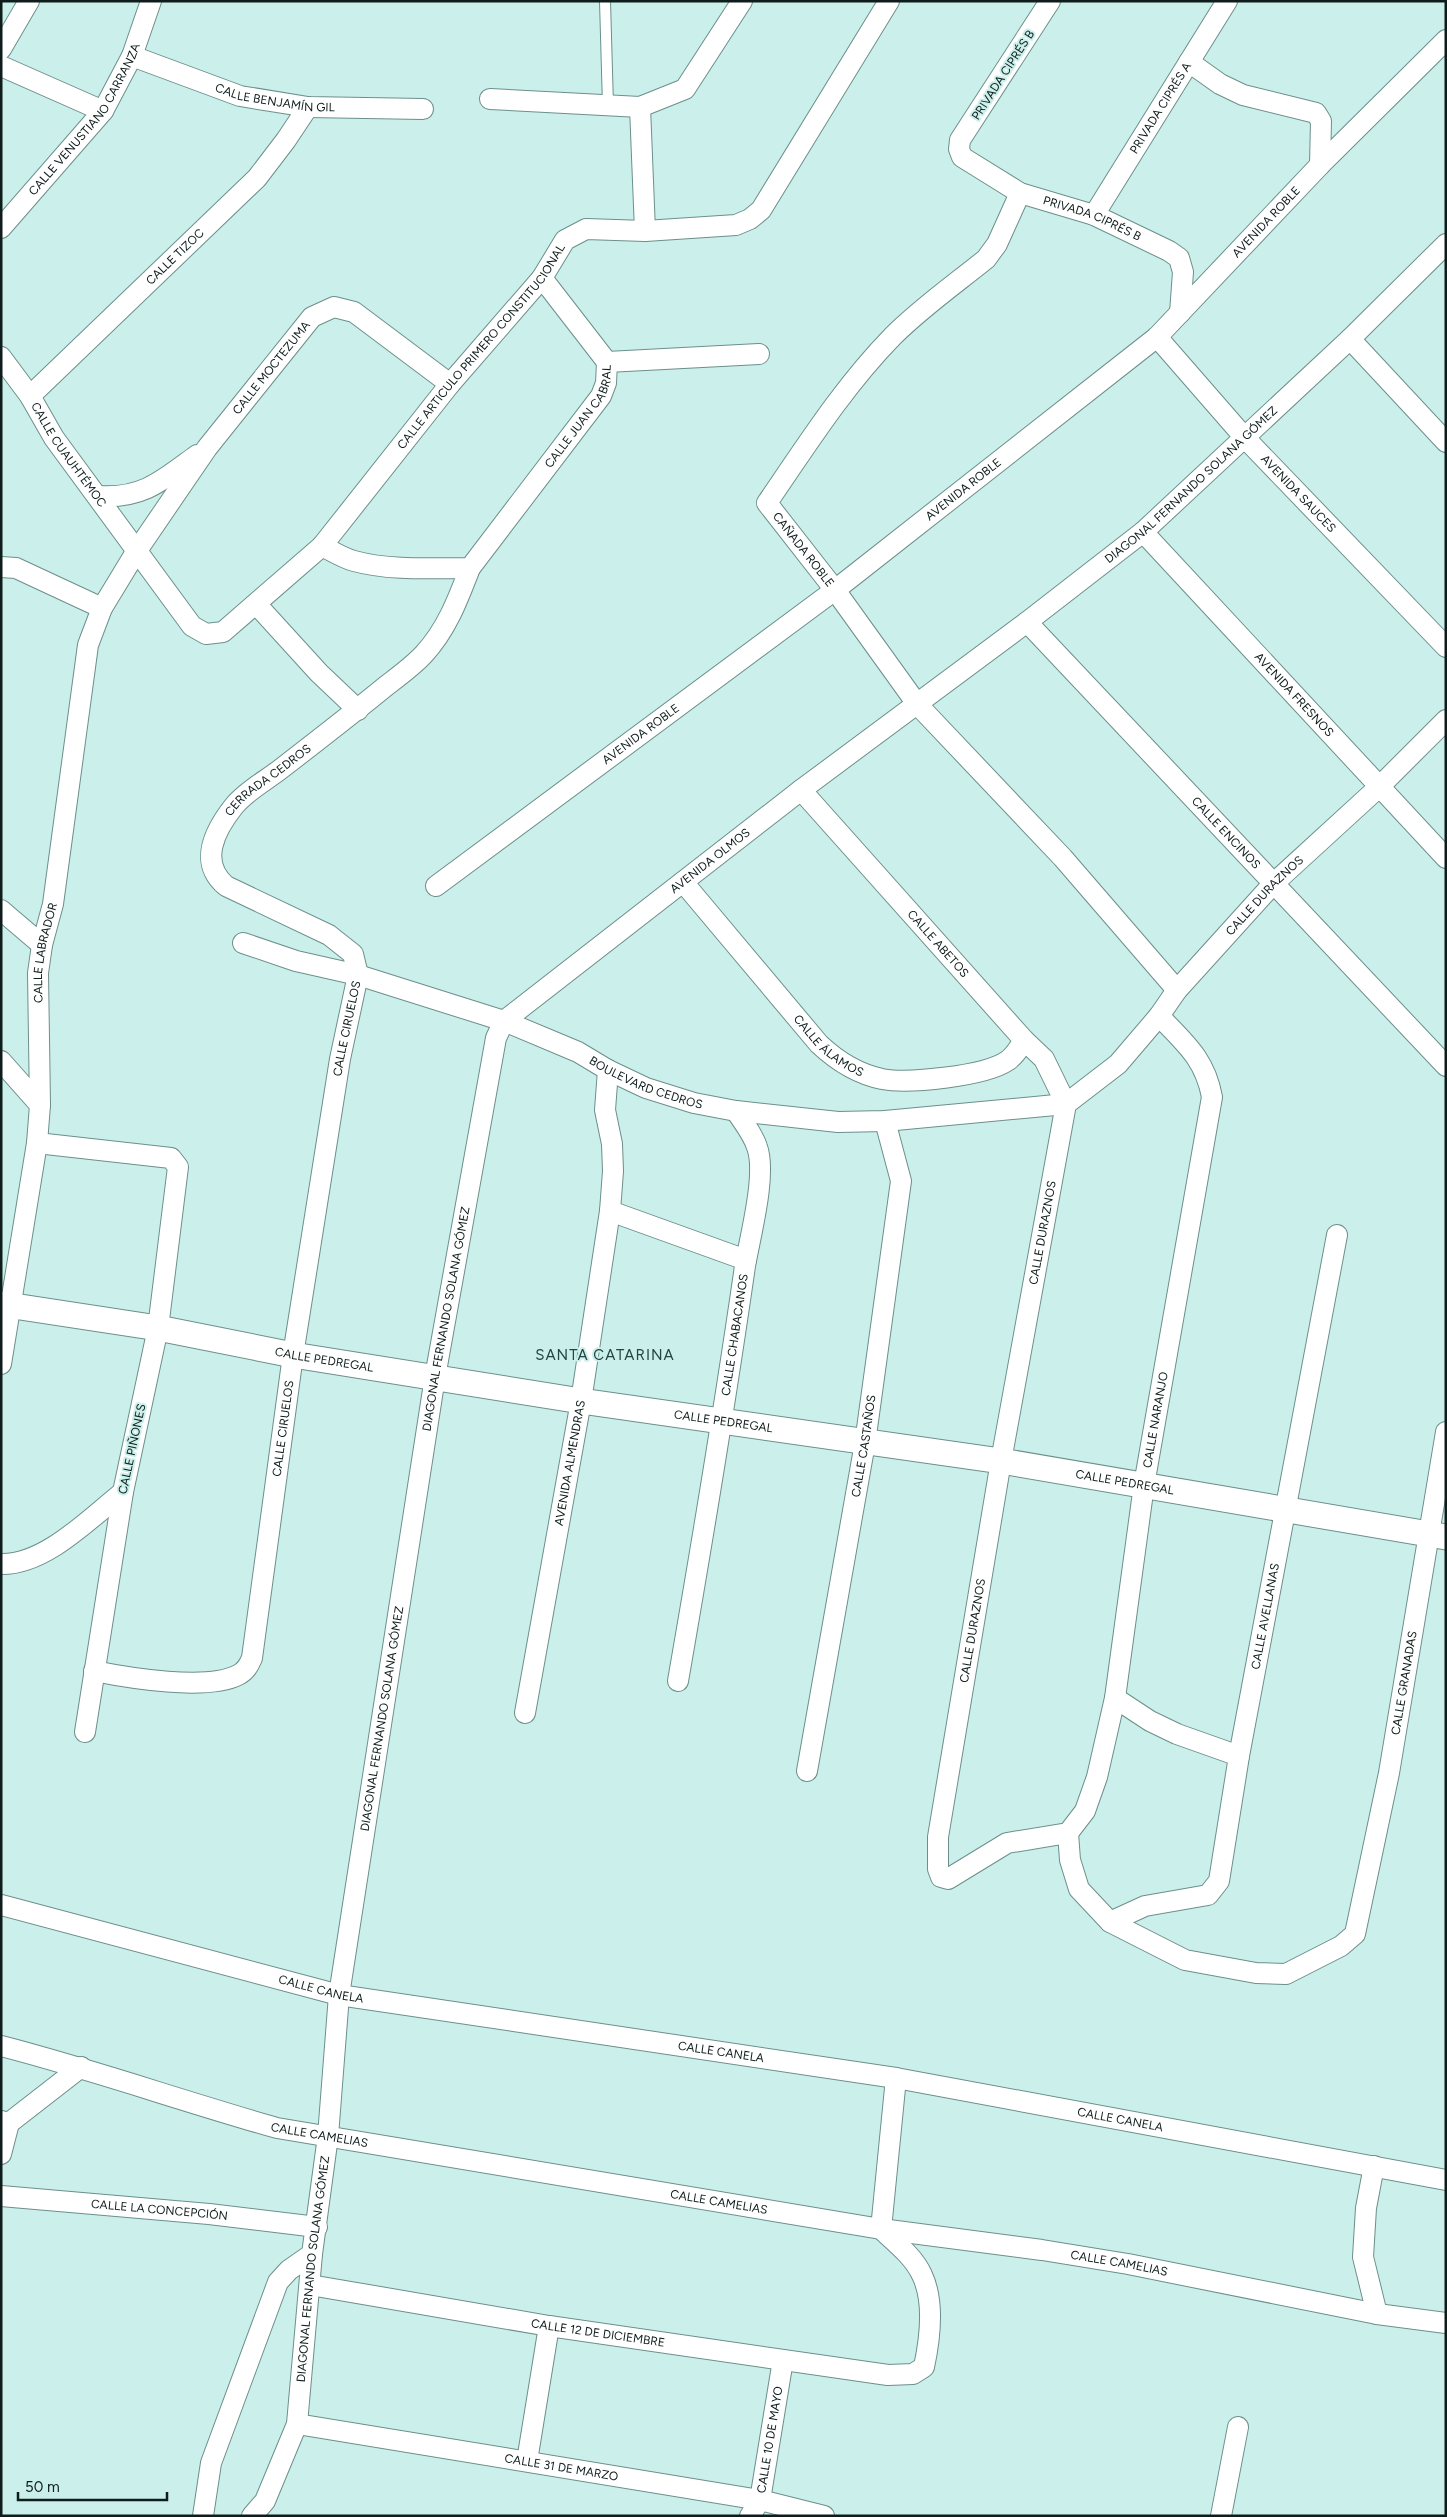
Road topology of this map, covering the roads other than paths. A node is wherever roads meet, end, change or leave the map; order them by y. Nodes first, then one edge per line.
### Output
1 (30, 1) edge
2 (151, 1) edge
3 (606, 1) edge
4 (742, 1) edge
5 (889, 1) edge
6 (1050, 1) edge
7 (1228, 1) edge
8 (1446, 40) edge
9 (1, 49) edge
10 (132, 56) junction
11 (1189, 62) junction
12 (1, 66) edge
13 (490, 99) dead end
14 (608, 106) junction
15 (308, 107) junction
16 (640, 107) junction
17 (424, 109) dead end
18 (103, 111) junction
19 (1320, 165) junction
20 (1020, 192) junction
21 (1094, 215) junction
22 (1, 228) edge
23 (645, 231) junction
24 (1446, 244) edge
25 (542, 278) junction
26 (1180, 313) junction
27 (1156, 337) junction
28 (1350, 339) junction
29 (759, 354) dead end
30 (1, 357) edge
31 (607, 362) junction
32 (450, 384) junction
33 (30, 396) junction
34 (1245, 438) junction
35 (1446, 442) edge
36 (207, 448) junction
37 (99, 496) junction
38 (1143, 532) junction
39 (322, 546) junction
40 (136, 552) junction
41 (1, 566) edge
42 (470, 568) junction
43 (835, 590) junction
44 (257, 605) junction
45 (102, 608) junction
46 (1027, 622) junction
47 (206, 634) joint
48 (1446, 647) edge
49 (917, 704) junction
50 (358, 710) junction
51 (1446, 720) edge
52 (1379, 787) junction
53 (801, 790) junction
54 (1446, 858) edge
55 (683, 882) junction
56 (1273, 884) junction
57 (436, 886) dead end
58 (1, 910) edge
59 (243, 943) dead end
60 (42, 945) junction
61 (358, 975) junction
62 (1177, 990) junction
63 (1159, 1016) junction
64 (504, 1021) junction
65 (1024, 1040) junction
66 (1, 1061) edge
67 (1446, 1066) edge
68 (608, 1070) junction
69 (1066, 1104) junction
70 (40, 1105) junction
71 (736, 1110) junction
72 (885, 1122) junction
73 (37, 1143) junction
74 (610, 1211) junction
75 (1337, 1236) dead end
76 (746, 1260) junction
77 (7, 1304) edge
78 (158, 1328) junction
79 (293, 1355) junction
80 (1, 1364) edge
81 (435, 1377) junction
82 (582, 1401) junction
83 (723, 1422) junction
84 (1446, 1432) edge
85 (865, 1443) junction
86 (1001, 1461) junction
87 (1144, 1485) junction
88 (123, 1492) junction
89 (1286, 1510) junction
90 (1438, 1535) edge
91 (1, 1564) edge
92 (94, 1671) junction
93 (678, 1681) dead end
94 (1115, 1698) junction
95 (525, 1713) dead end
96 (85, 1732) dead end
97 (1239, 1756) junction
98 (807, 1771) dead end
99 (1068, 1833) junction
100 (1, 1905) edge
101 (1110, 1922) junction
102 (338, 1995) junction
103 (1, 2046) edge
104 (81, 2067) junction
105 (896, 2078) junction
106 (5, 2122) edge
107 (328, 2136) junction
108 (1, 2154) edge
109 (1374, 2166) junction
110 (1446, 2180) edge
111 (1, 2196) edge
112 (317, 2227) junction
113 (881, 2228) junction
114 (312, 2254) junction
115 (310, 2285) junction
116 (1377, 2314) junction
117 (1446, 2323) edge
118 (549, 2326) junction
119 (783, 2360) junction
120 (297, 2424) junction
121 (1238, 2427) dead end
122 (527, 2461) junction
123 (755, 2508) edge
124 (203, 2516) edge
125 (252, 2516) edge
126 (824, 2516) edge
127 (1221, 2516) edge

1 - 9 street
2 - 10 street, CALLE VENUSTIANO CARRANZA
3 - 14 lane
4 - 16 street
5 - 23 street, CALLE ARTICULO PRIMERO CONSTITUCIONAL
6 - 20 street, PRIVADA CIPRÉS B
7 - 11 street, PRIVADA CIPRÉS A
8 - 19 street, AVENIDA ROBLE
10 - 15 street, CALLE BENJAMÍN GIL
10 - 18 street, CALLE VENUSTIANO CARRANZA
11 - 19 street
11 - 21 street, PRIVADA CIPRÉS A
12 - 18 street
13 - 14 street
14 - 16 street
15 - 17 street, CALLE BENJAMÍN GIL
15 - 33 street, CALLE TIZOC
16 - 23 street
18 - 22 street, CALLE VENUSTIANO CARRANZA
19 - 26 street, AVENIDA ROBLE
20 - 21 street, PRIVADA CIPRÉS B
20 - 43 street, CAÑADA ROBLE
21 - 26 street, PRIVADA CIPRÉS B
23 - 25 street, CALLE ARTICULO PRIMERO CONSTITUCIONAL
24 - 28 street, DIAGONAL FERNANDO SOLANA GÓMEZ
25 - 31 street
25 - 32 street, CALLE ARTICULO PRIMERO CONSTITUCIONAL
26 - 27 street, AVENIDA ROBLE
27 - 34 street, AVENIDA SAUCES
27 - 43 street, AVENIDA ROBLE
28 - 34 street, DIAGONAL FERNANDO SOLANA GÓMEZ
28 - 35 street
29 - 31 street, CALLE JUAN CABRAL
30 - 33 street, CALLE CUAUHTÉMOC
31 - 42 street, CALLE JUAN CABRAL
32 - 36 street, CALLE MOCTEZUMA
32 - 39 street, CALLE ARTICULO PRIMERO CONSTITUCIONAL
33 - 37 street, CALLE CUAUHTÉMOC
34 - 38 street, DIAGONAL FERNANDO SOLANA GÓMEZ
34 - 48 street, AVENIDA SAUCES
36 - 37 street
36 - 40 street, CALLE MOCTEZUMA
37 - 40 street, CALLE CUAUHTÉMOC
38 - 46 street, DIAGONAL FERNANDO SOLANA GÓMEZ
38 - 52 street, AVENIDA FRESNOS
39 - 42 street
39 - 44 street, CALLE ARTICULO PRIMERO CONSTITUCIONAL
40 - 45 street, CALLE LABRADOR
40 - 47 street, CALLE CUAUHTÉMOC
41 - 45 street
42 - 50 street, CERRADA CEDROS
43 - 49 street, CAÑADA ROBLE
43 - 57 street, AVENIDA ROBLE
44 - 47 street, CALLE ARTICULO PRIMERO CONSTITUCIONAL
44 - 50 street
45 - 60 street, CALLE LABRADOR
46 - 49 street, DIAGONAL FERNANDO SOLANA GÓMEZ
46 - 56 street, CALLE ENCINOS
49 - 53 street, AVENIDA OLMOS
49 - 62 street, CAÑADA ROBLE
50 - 61 street, CERRADA CEDROS
51 - 52 street, CALLE DURAZNOS
52 - 54 street, AVENIDA FRESNOS
52 - 56 street, CALLE DURAZNOS
53 - 55 street, AVENIDA OLMOS
53 - 65 street, CALLE ABETOS
55 - 64 street, AVENIDA OLMOS
55 - 65 street, CALLE ÁLAMOS
56 - 62 street, CALLE DURAZNOS
56 - 67 street, CALLE ENCINOS
58 - 60 street
59 - 61 street, BOULEVARD CEDROS
60 - 70 street, CALLE LABRADOR
61 - 64 street, BOULEVARD CEDROS
61 - 79 street, CALLE CIRUELOS
62 - 63 street, CALLE DURAZNOS
63 - 69 street, CALLE DURAZNOS
63 - 87 street, CALLE NARANJO
64 - 68 street, BOULEVARD CEDROS
64 - 81 street, DIAGONAL FERNANDO SOLANA GÓMEZ
65 - 69 street, CALLE ABETOS
66 - 70 street
68 - 71 street, BOULEVARD CEDROS
68 - 74 street, AVENIDA ALMENDRAS
69 - 72 street, BOULEVARD CEDROS
69 - 86 street, CALLE DURAZNOS
70 - 73 street, CALLE LABRADOR
71 - 72 street, BOULEVARD CEDROS
71 - 76 street, CALLE CHABACANOS
72 - 85 street, CALLE CASTAÑOS
73 - 77 street, CALLE LABRADOR
73 - 78 street, CALLE PIÑONES
74 - 76 street
74 - 82 street, AVENIDA ALMENDRAS
75 - 89 street, CALLE AVELLANAS
76 - 83 street, CALLE CHABACANOS
77 - 78 street, CALLE PEDREGAL
77 - 80 street, CALLE LABRADOR
78 - 79 street, CALLE PEDREGAL
78 - 88 street, CALLE PIÑONES
79 - 81 street, CALLE PEDREGAL
79 - 92 street, CALLE CIRUELOS
81 - 82 street, CALLE PEDREGAL
81 - 102 street, DIAGONAL FERNANDO SOLANA GÓMEZ
82 - 83 street, CALLE PEDREGAL
82 - 95 street, AVENIDA ALMENDRAS
83 - 85 street, CALLE PEDREGAL
83 - 93 street, CALLE CHABACANOS
84 - 90 street, CALLE GRANADAS
85 - 86 street, CALLE PEDREGAL
85 - 98 street, CALLE CASTAÑOS
86 - 87 street, CALLE PEDREGAL
86 - 99 street, CALLE DURAZNOS
87 - 89 street, CALLE PEDREGAL
87 - 94 street, CALLE NARANJO
88 - 91 street
88 - 92 street, CALLE PIÑONES
89 - 90 street, CALLE PEDREGAL
89 - 97 street, CALLE AVELLANAS
90 - 101 street, CALLE GRANADAS
92 - 96 street, CALLE PIÑONES
94 - 97 street
94 - 99 street, CALLE NARANJO
97 - 101 street, CALLE AVELLANAS
99 - 101 street
100 - 102 street, CALLE CANELA
102 - 105 street, CALLE CANELA
102 - 107 street, DIAGONAL FERNANDO SOLANA GÓMEZ
103 - 104 street, CALLE CAMELIAS
104 - 106 street
104 - 107 street, CALLE CAMELIAS
105 - 109 street, CALLE CANELA
105 - 113 street
106 - 108 street
107 - 112 street, DIAGONAL FERNANDO SOLANA GÓMEZ
107 - 113 street, CALLE CAMELIAS
109 - 110 street, CALLE CANELA
109 - 116 street
111 - 112 street, CALLE LA CONCEPCIÓN
112 - 114 street, DIAGONAL FERNANDO SOLANA GÓMEZ
113 - 116 street, CALLE CAMELIAS
113 - 119 street, CALLE 12 DE DICIEMBRE
114 - 115 street, DIAGONAL FERNANDO SOLANA GÓMEZ
114 - 124 street
115 - 118 street, CALLE 12 DE DICIEMBRE
115 - 120 street, DIAGONAL FERNANDO SOLANA GÓMEZ
116 - 117 street, CALLE CAMELIAS
118 - 119 street, CALLE 12 DE DICIEMBRE
118 - 122 street
119 - 123 street, CALLE 10 DE MAYO
120 - 122 street, CALLE 31 DE MARZO
120 - 125 street, DIAGONAL FERNANDO SOLANA GÓMEZ
121 - 127 street
122 - 123 street, CALLE 31 DE MARZO
123 - 126 street, CALLE 31 DE MARZO

